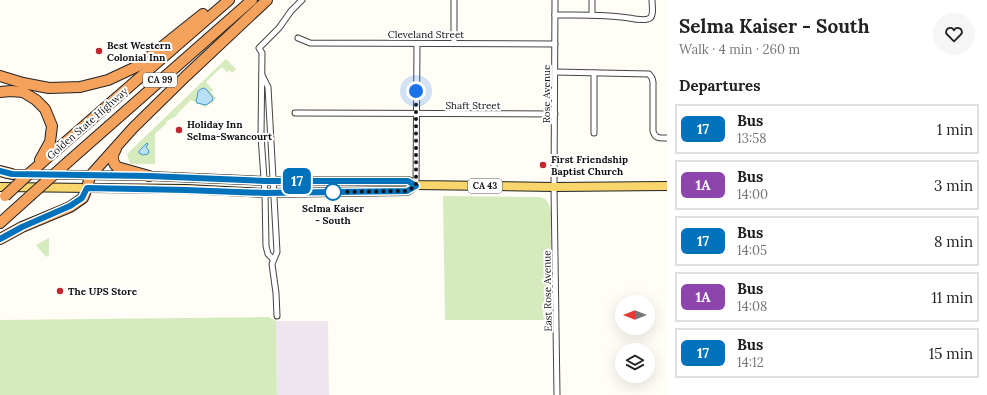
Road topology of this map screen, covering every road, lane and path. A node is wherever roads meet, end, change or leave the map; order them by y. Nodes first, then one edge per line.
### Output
1 (223, 0) edge
2 (229, 0) edge
3 (252, 0) edge
4 (267, 0) edge
5 (302, 0) edge
6 (454, 0) edge
7 (555, 0) edge
8 (592, 0) edge
9 (652, 0) edge
10 (555, 15) junction
11 (592, 15) junction
12 (298, 38) dead end
13 (454, 43) junction
14 (417, 44) junction
15 (555, 44) junction
16 (555, 72) junction
17 (594, 73) junction
18 (262, 74) junction
19 (0, 76) edge
20 (0, 92) edge
21 (295, 113) dead end
22 (416, 113) junction
23 (555, 114) junction
24 (594, 133) dead end
25 (667, 138) edge
26 (117, 146) junction
27 (43, 159) junction
28 (0, 171) edge
29 (0, 174) edge
30 (12, 174) junction
31 (90, 176) junction
32 (149, 176) junction
33 (265, 181) junction
34 (274, 181) junction
35 (416, 186) junction
36 (667, 186) edge
37 (554, 187) junction
38 (87, 188) junction
39 (265, 193) junction
40 (274, 193) junction
41 (2, 194) edge
42 (0, 223) edge
43 (0, 239) edge
44 (274, 259) junction
45 (277, 316) dead end
46 (557, 395) edge

1 - 19 highway
2 - 27 highway, Golden State Highway / CA 99
3 - 42 highway, Golden State Highway / CA 99, bridge
4 - 26 highway
5 - 18 street
6 - 13 street
7 - 10 street, Rose Avenue
8 - 11 street
9 - 11 street
10 - 11 street
10 - 15 street, Rose Avenue
12 - 14 street, Cleveland Street
13 - 14 street, Cleveland Street
13 - 15 street, Cleveland Street
14 - 22 street
15 - 16 street, Rose Avenue
16 - 17 street
16 - 23 street, Rose Avenue
17 - 24 street
17 - 25 street
18 - 33 street
18 - 34 street
20 - 27 highway
21 - 22 street, Shaft Street
22 - 23 street, Shaft Street
22 - 35 street
23 - 37 street, Rose Avenue
26 - 31 highway
26 - 32 highway
27 - 41 highway, bridge
28 - 30 highway
29 - 30 main road, CA 43
30 - 31 main road, CA 43
31 - 32 main road, CA 43
31 - 38 highway
32 - 33 main road, CA 43
33 - 34 main road, CA 43
33 - 39 street
34 - 35 main road, CA 43
34 - 40 street
35 - 37 main road, CA 43
35 - 40 main road, CA 43
36 - 37 main road, CA 43
37 - 46 street, East Rose Avenue
38 - 39 main road, CA 43
38 - 41 main road, CA 43
38 - 43 highway
39 - 40 main road, CA 43
39 - 44 street
40 - 44 street
44 - 45 street

